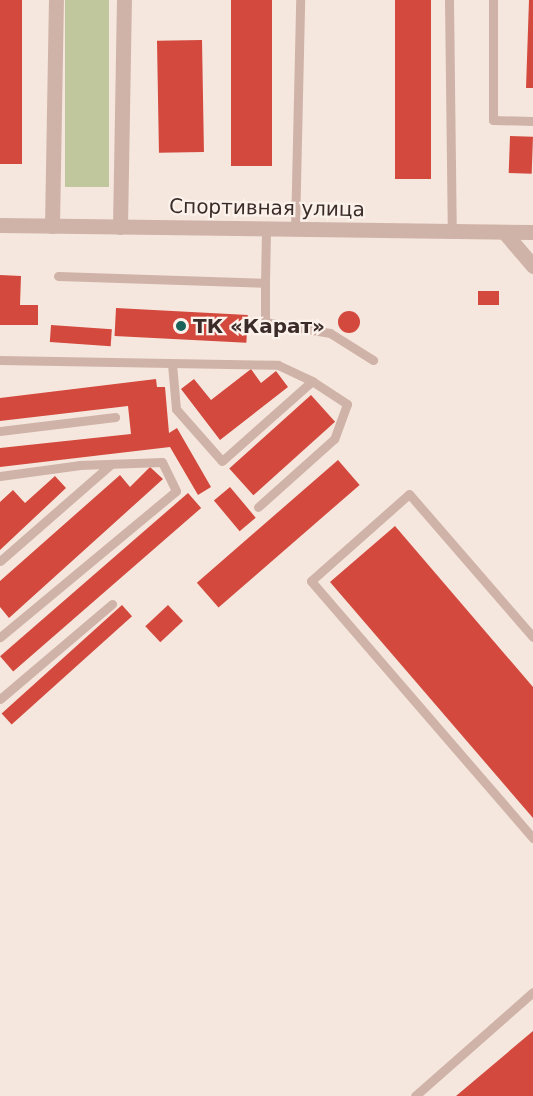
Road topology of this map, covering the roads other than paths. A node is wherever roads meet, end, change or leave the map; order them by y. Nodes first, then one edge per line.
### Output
1 (56, 0) edge
2 (124, 0) edge
3 (300, 0) edge
4 (449, 0) edge
5 (493, 0) edge
6 (533, 121) edge
7 (0, 225) edge
8 (52, 226) junction
9 (120, 227) junction
10 (266, 229) junction
11 (296, 229) junction
12 (452, 231) junction
13 (504, 232) junction
14 (533, 232) edge
15 (533, 266) edge
16 (58, 276) dead end
17 (265, 283) junction
18 (0, 360) edge
19 (373, 360) dead end
20 (172, 364) junction
21 (312, 381) junction
22 (115, 417) dead end
23 (0, 431) edge
24 (111, 464) junction
25 (0, 476) edge
26 (258, 507) dead end
27 (0, 561) edge
28 (112, 604) dead end
29 (0, 637) edge
30 (533, 637) edge
31 (0, 699) edge
32 (533, 838) edge
33 (533, 992) edge
34 (415, 1096) edge

1 - 8 street
2 - 9 street
3 - 11 lane
4 - 12 lane
5 - 6 lane
7 - 8 street, Спортивная улица
8 - 9 street, Спортивная улица
9 - 10 street, Спортивная улица
10 - 11 street, Спортивная улица
10 - 17 lane
11 - 12 street, Спортивная улица
12 - 13 street, Спортивная улица
13 - 14 street, Спортивная улица
13 - 15 street
16 - 17 lane
17 - 19 lane
18 - 20 lane
20 - 21 lane
20 - 21 lane
21 - 26 lane
22 - 23 lane
24 - 25 lane
24 - 27 lane
24 - 29 lane
28 - 31 lane
30 - 32 lane
33 - 34 lane

